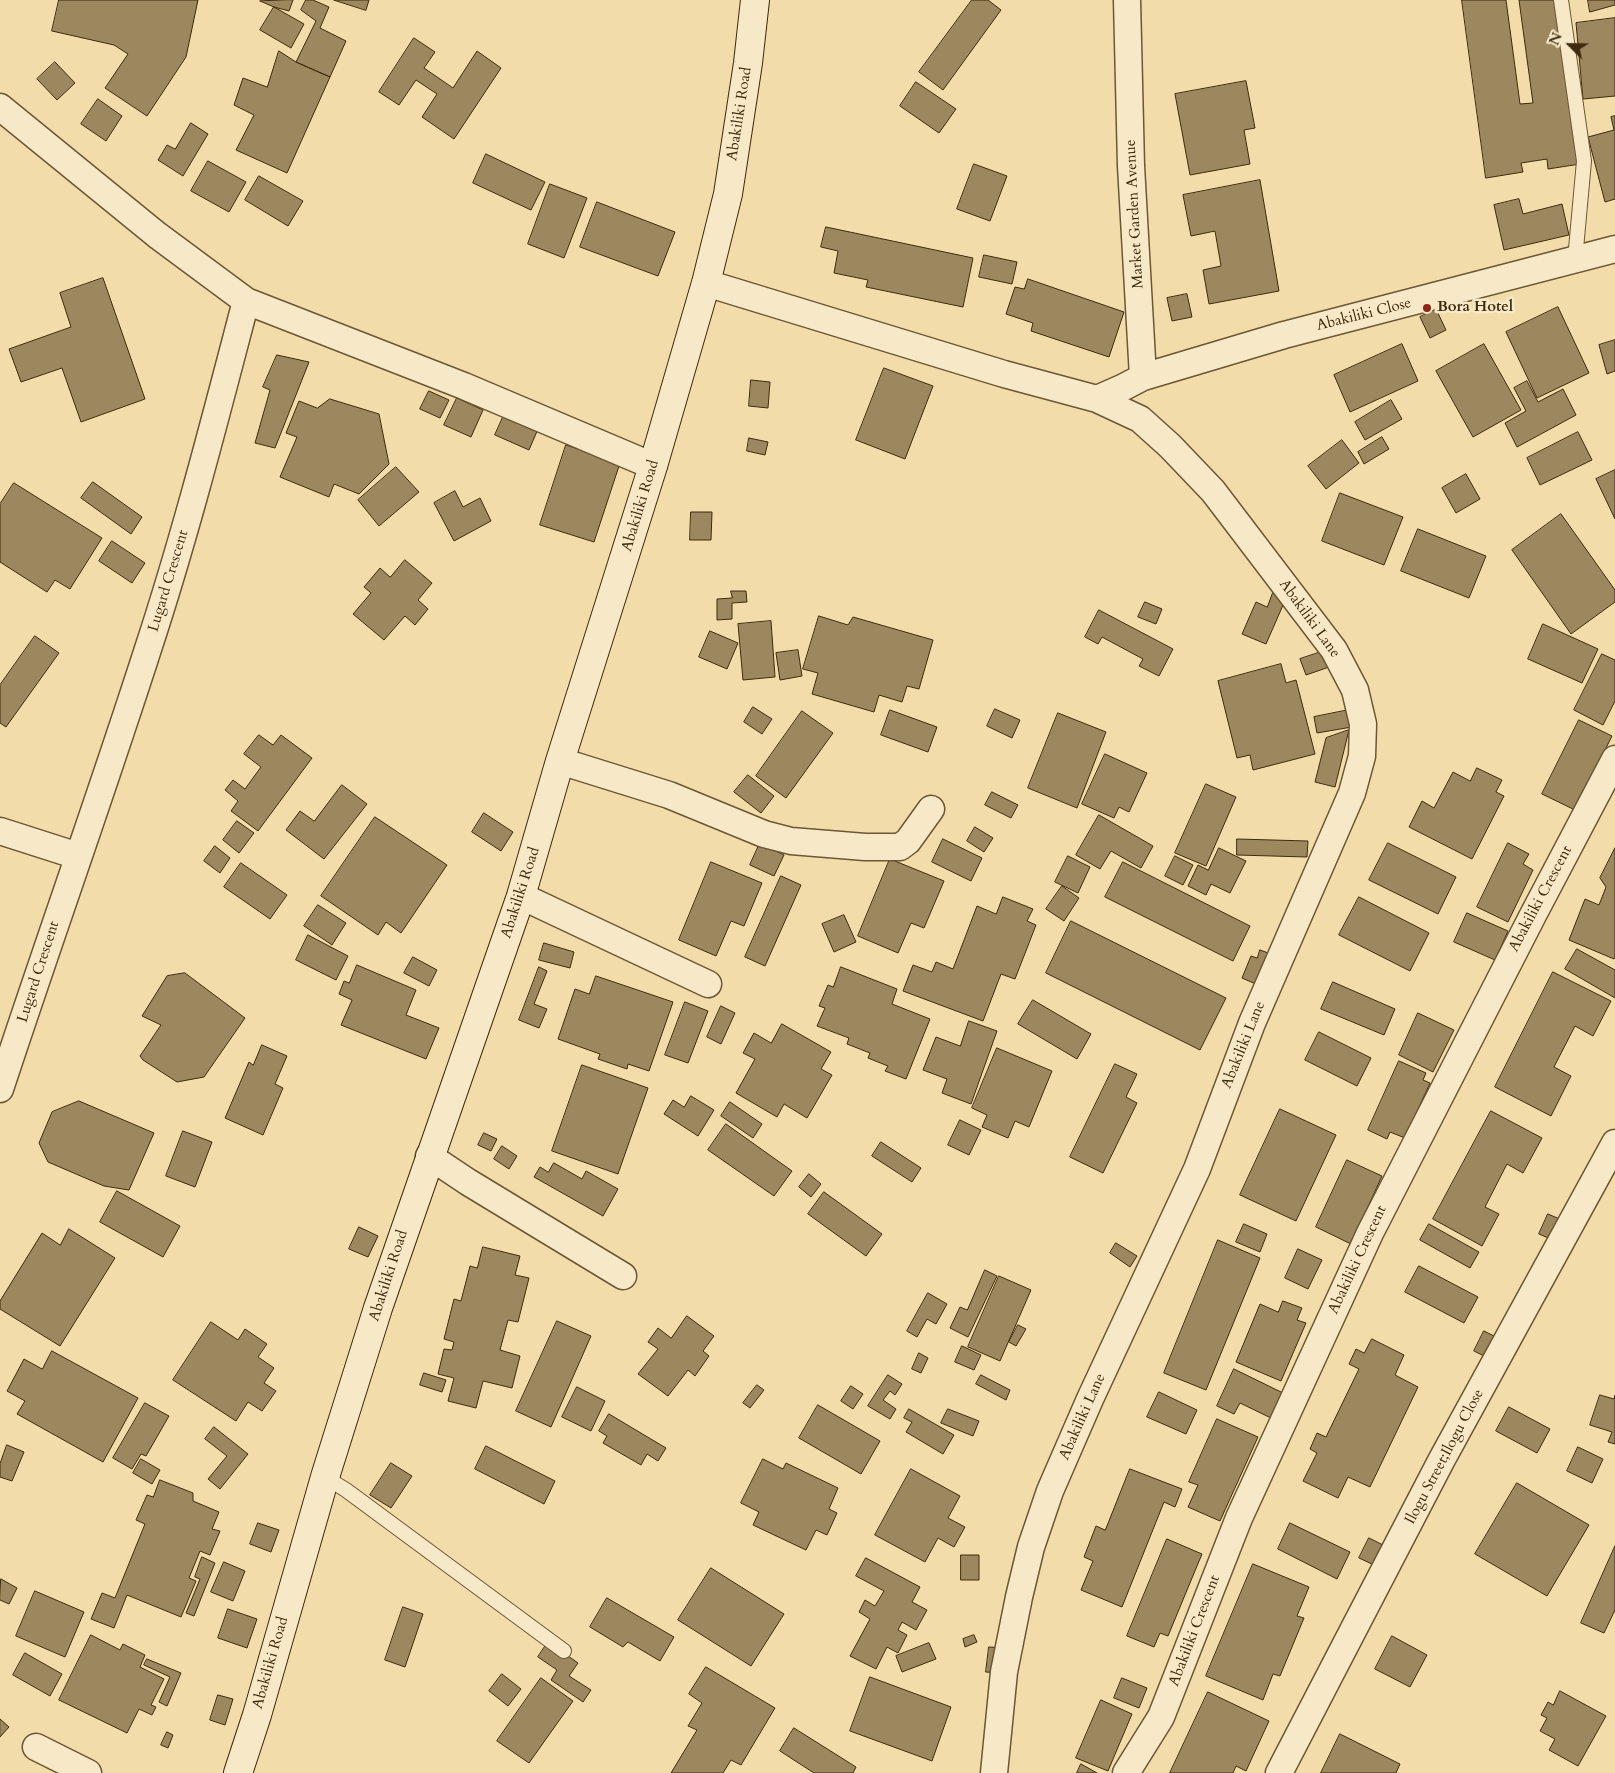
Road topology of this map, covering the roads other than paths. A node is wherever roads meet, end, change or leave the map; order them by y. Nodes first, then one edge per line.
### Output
1 (755, 0) edge
2 (1127, 0) edge
3 (1561, 0) edge
4 (0, 107) edge
5 (1615, 249) edge
6 (1575, 260) junction
7 (706, 283) junction
8 (246, 301) junction
9 (1143, 377) junction
10 (1097, 398) junction
11 (653, 466) junction
12 (1615, 759) edge
13 (560, 761) junction
14 (931, 809) dead end
15 (0, 831) edge
16 (78, 856) junction
17 (521, 896) junction
18 (708, 984) dead end
19 (0, 1088) edge
20 (1615, 1143) edge
21 (429, 1156) junction
22 (623, 1276) dead end
23 (325, 1478) junction
24 (564, 1651) dead end
25 (36, 1747) dead end
26 (88, 1773) edge
27 (238, 1773) edge
28 (994, 1773) edge
29 (1126, 1773) edge
30 (1279, 1773) edge

1 - 7 main road, Abakiliki Road
2 - 9 street, Market Garden Avenue
3 - 6 lane
4 - 8 street
5 - 6 street, Abakiliki Close
6 - 9 street, Abakiliki Close
7 - 10 street, Abakiliki Lane
7 - 11 main road, Abakiliki Road
8 - 11 street
8 - 16 street, Lugard Crescent
9 - 10 street
10 - 28 street, Abakiliki Lane
11 - 13 main road, Abakiliki Road
12 - 29 street, Abakiliki Crescent
13 - 14 street
13 - 17 main road, Abakiliki Road
15 - 16 street
16 - 19 street, Lugard Crescent
17 - 18 street
17 - 21 main road, Abakiliki Road
20 - 30 street, Ilogu Street;Ilogu Close
21 - 22 street
21 - 23 main road, Abakiliki Road
23 - 24 lane
23 - 27 main road, Abakiliki Road
25 - 26 street

